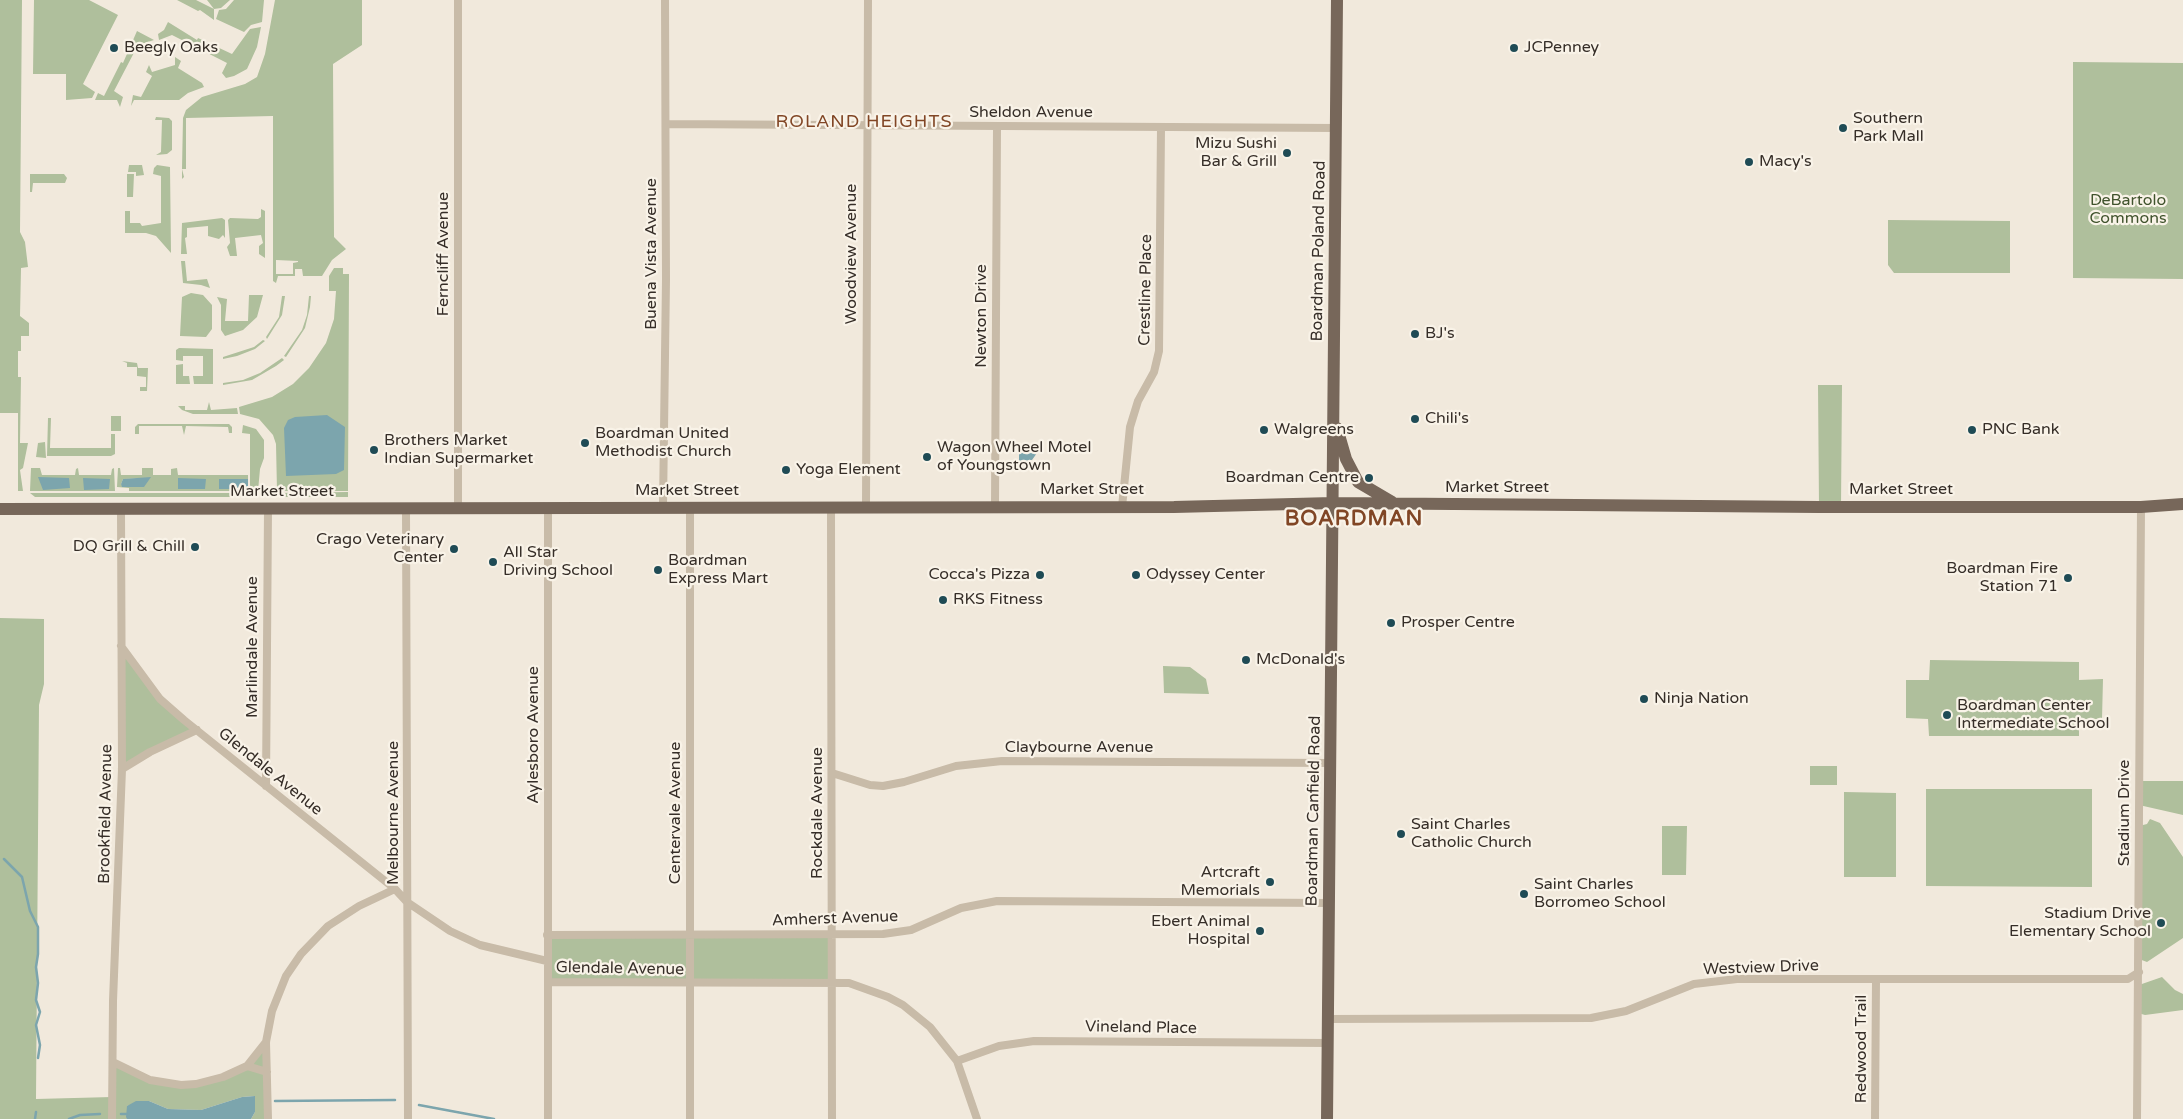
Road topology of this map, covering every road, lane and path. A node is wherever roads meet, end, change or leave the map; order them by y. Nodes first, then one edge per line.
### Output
1 (458, 0) edge
2 (665, 0) edge
3 (868, 0) edge
4 (1337, 0) edge
5 (666, 124) junction
6 (867, 126) junction
7 (997, 126) junction
8 (1161, 127) junction
9 (1336, 128) junction
10 (1333, 406) junction
11 (1333, 503) junction
12 (1397, 504) junction
13 (2183, 504) edge
14 (995, 506) junction
15 (1122, 506) junction
16 (406, 507) junction
17 (663, 507) junction
18 (831, 507) junction
19 (866, 507) junction
20 (2141, 507) junction
21 (121, 508) junction
22 (458, 508) junction
23 (548, 508) junction
24 (690, 508) junction
25 (0, 509) edge
26 (268, 509) junction
27 (121, 646) junction
28 (197, 730) junction
29 (1330, 763) junction
30 (122, 769) junction
31 (832, 773) junction
32 (266, 786) junction
33 (395, 889) junction
34 (407, 902) junction
35 (1329, 903) junction
36 (547, 935) junction
37 (690, 935) junction
38 (832, 935) junction
39 (547, 962) junction
40 (2139, 972) junction
41 (1876, 979) junction
42 (548, 982) junction
43 (833, 982) junction
44 (690, 983) junction
45 (1328, 1019) junction
46 (266, 1042) junction
47 (1328, 1044) junction
48 (957, 1061) junction
49 (113, 1062) junction
50 (246, 1066) junction
51 (266, 1072) junction
52 (112, 1119) edge
53 (268, 1119) edge
54 (408, 1119) edge
55 (548, 1119) edge
56 (690, 1119) edge
57 (832, 1119) edge
58 (977, 1119) edge
59 (1327, 1119) edge
60 (1875, 1119) edge
61 (2137, 1119) edge

1 - 22 street, Ferncliff Avenue
2 - 5 street, Buena Vista Avenue
3 - 6 street, Woodview Avenue
4 - 9 main road, Boardman Poland Road
5 - 6 street, Sheldon Avenue
5 - 17 street, Buena Vista Avenue
6 - 7 street, Sheldon Avenue
6 - 19 street, Woodview Avenue
7 - 8 street, Sheldon Avenue
7 - 14 street, Newton Drive
8 - 9 street, Sheldon Avenue
8 - 15 street, Crestline Place
9 - 10 main road, Boardman Poland Road
10 - 11 main road, Boardman Poland Road
10 - 12 main road
11 - 12 main road, Market Street
11 - 15 main road, Market Street
11 - 29 main road, Boardman Canfield Road
12 - 20 main road, Market Street
13 - 20 main road, Market Street
14 - 15 main road, Market Street
14 - 19 main road, Market Street
16 - 22 main road, Market Street
16 - 26 main road, Market Street
16 - 34 street, Melbourne Avenue
17 - 23 main road, Market Street
17 - 24 main road, Market Street
18 - 19 main road, Market Street
18 - 24 main road, Market Street
18 - 31 street, Rockdale Avenue
20 - 40 street, Stadium Drive
21 - 25 main road, Market Street
21 - 26 main road, Market Street
21 - 27 street, Brookfield Avenue
22 - 23 main road, Market Street
23 - 36 street, Aylesboro Avenue
24 - 37 street, Centervale Avenue
26 - 32 street, Marlindale Avenue
27 - 28 street, Glendale Avenue
27 - 30 street, Brookfield Avenue
28 - 30 street, Glendale Avenue
28 - 32 street, Glendale Avenue
29 - 31 street, Claybourne Avenue
29 - 35 main road, Boardman Canfield Road
30 - 49 street, Brookfield Avenue
31 - 38 street, Rockdale Avenue
32 - 33 street, Glendale Avenue
33 - 34 street, Glendale Avenue
33 - 46 street
34 - 39 street, Glendale Avenue
34 - 54 street, Melbourne Avenue
35 - 38 street, Amherst Avenue
35 - 45 main road, Boardman Canfield Road
36 - 37 street, Amherst Avenue
36 - 39 street, Aylesboro Avenue
37 - 38 street, Amherst Avenue
37 - 44 street, Centervale Avenue
38 - 43 street, Rockdale Avenue
39 - 42 street, Glendale Avenue
40 - 41 street, Westview Drive
40 - 61 street, Stadium Drive
41 - 45 street, Westview Drive
41 - 60 street, Redwood Trail
42 - 44 street, Glendale Avenue
42 - 55 street
43 - 44 street, Glendale Avenue
43 - 48 street, Glendale Avenue
43 - 57 street, Rockdale Avenue
44 - 56 street, Centervale Avenue
45 - 47 main road, Boardman Canfield Road
46 - 50 street
46 - 51 street
47 - 48 street, Vineland Place
47 - 59 main road, Boardman Canfield Road
48 - 58 street, Glendale Avenue
49 - 50 street
49 - 52 street, Brookfield Avenue
50 - 51 street
51 - 53 street

